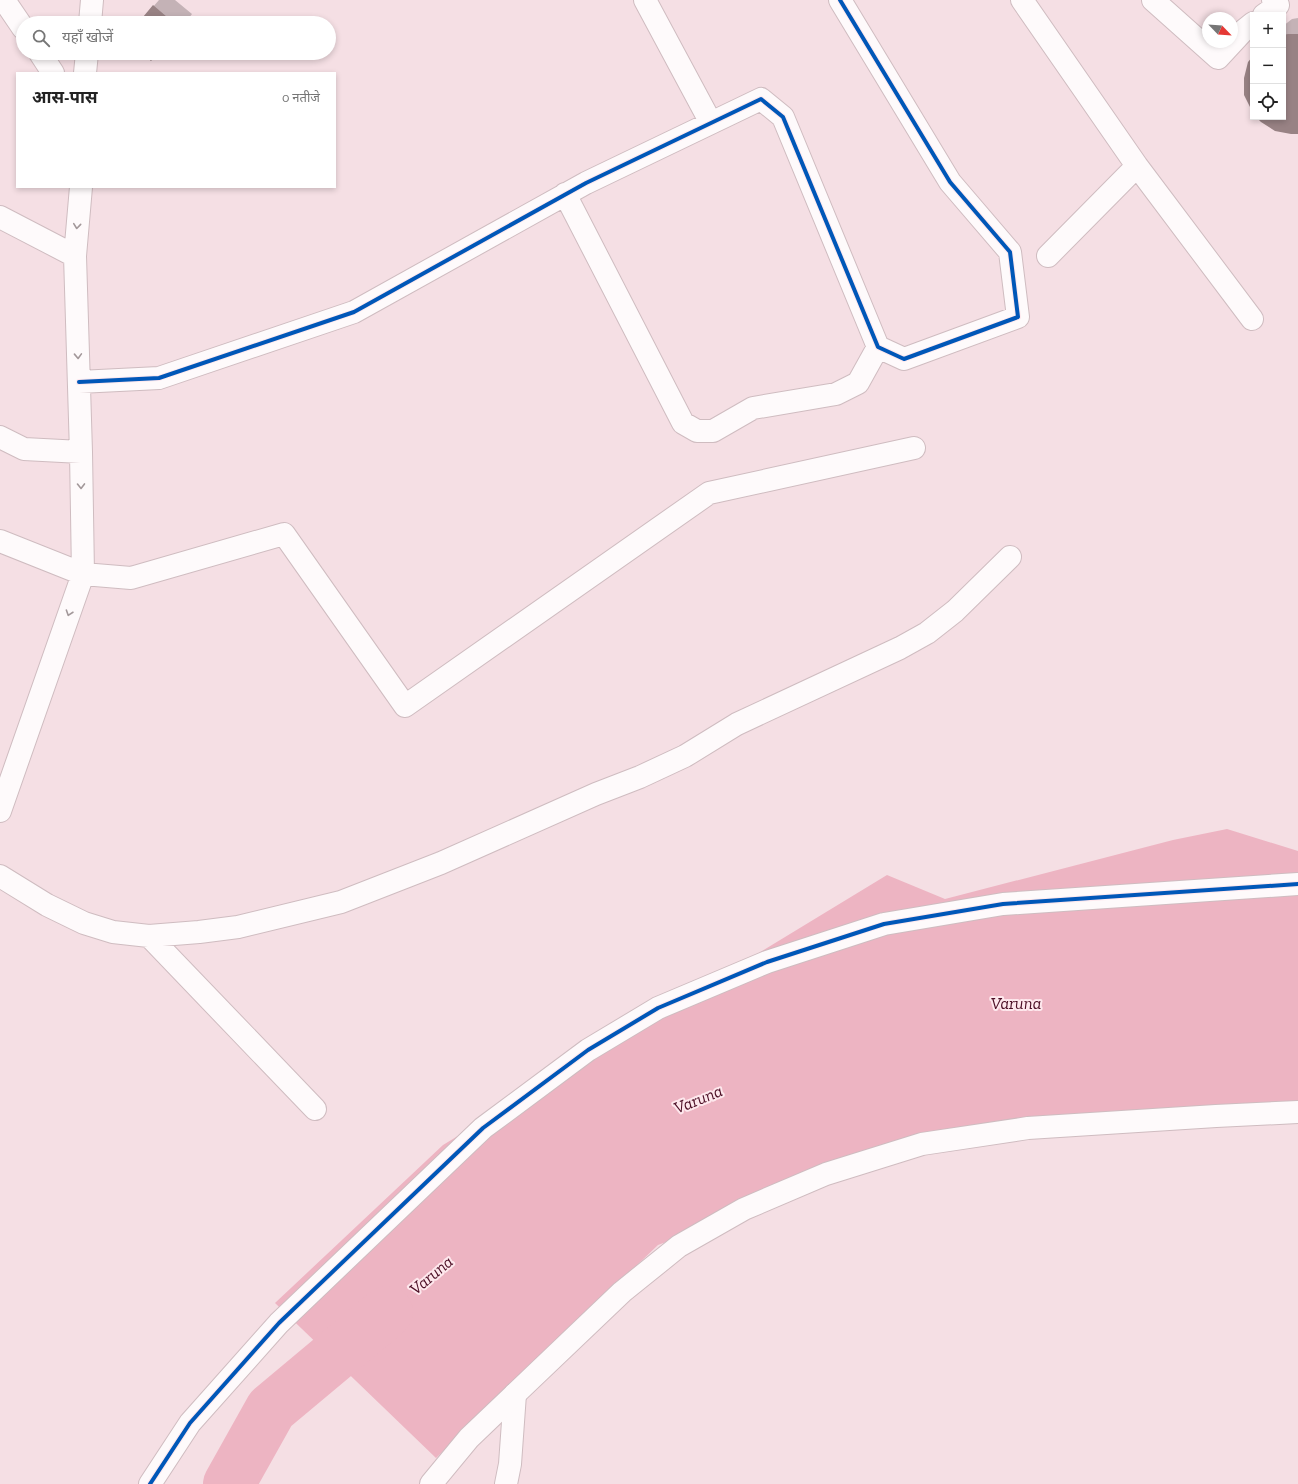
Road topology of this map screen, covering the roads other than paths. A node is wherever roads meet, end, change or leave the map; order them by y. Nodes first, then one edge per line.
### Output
1 (4, 0) edge
2 (92, 0) edge
3 (645, 0) edge
4 (840, 0) edge
5 (1022, 0) edge
6 (1153, 0) edge
7 (1273, 0) edge
8 (1268, 12) edge
9 (91, 16) edge
10 (16, 18) edge
11 (1250, 25) edge
12 (45, 60) edge
13 (86, 60) edge
14 (52, 72) edge
15 (85, 72) edge
16 (710, 123) junction
17 (1137, 166) junction
18 (81, 188) edge
19 (565, 194) junction
20 (0, 216) edge
21 (74, 256) junction
22 (1048, 256) dead end
23 (1252, 319) dead end
24 (878, 347) junction
25 (79, 382) junction
26 (0, 437) edge
27 (914, 448) dead end
28 (81, 452) junction
29 (0, 541) edge
30 (1010, 557) dead end
31 (82, 574) junction
32 (0, 811) edge
33 (0, 876) edge
34 (1298, 884) edge
35 (149, 936) junction
36 (315, 1109) dead end
37 (1298, 1112) edge
38 (515, 1394) junction
39 (508, 1474) edge
40 (150, 1484) edge
41 (431, 1484) edge
42 (518, 1484) edge

1 - 10 street
2 - 9 street
3 - 16 street
4 - 24 street
5 - 17 street
6 - 11 street
7 - 8 street
12 - 14 street
13 - 15 street
16 - 19 street
16 - 24 street
17 - 22 street
17 - 23 street
18 -> 21 street
19 - 24 street
19 - 25 street
20 - 21 street
21 -> 25 street
25 - 28 street
26 - 28 street
27 - 31 street
28 -> 31 street
29 - 31 street
30 - 35 street
31 -> 32 street
33 - 35 street
34 - 40 street
35 - 36 street
37 - 38 street
38 - 39 street
38 - 41 street
39 - 42 street

